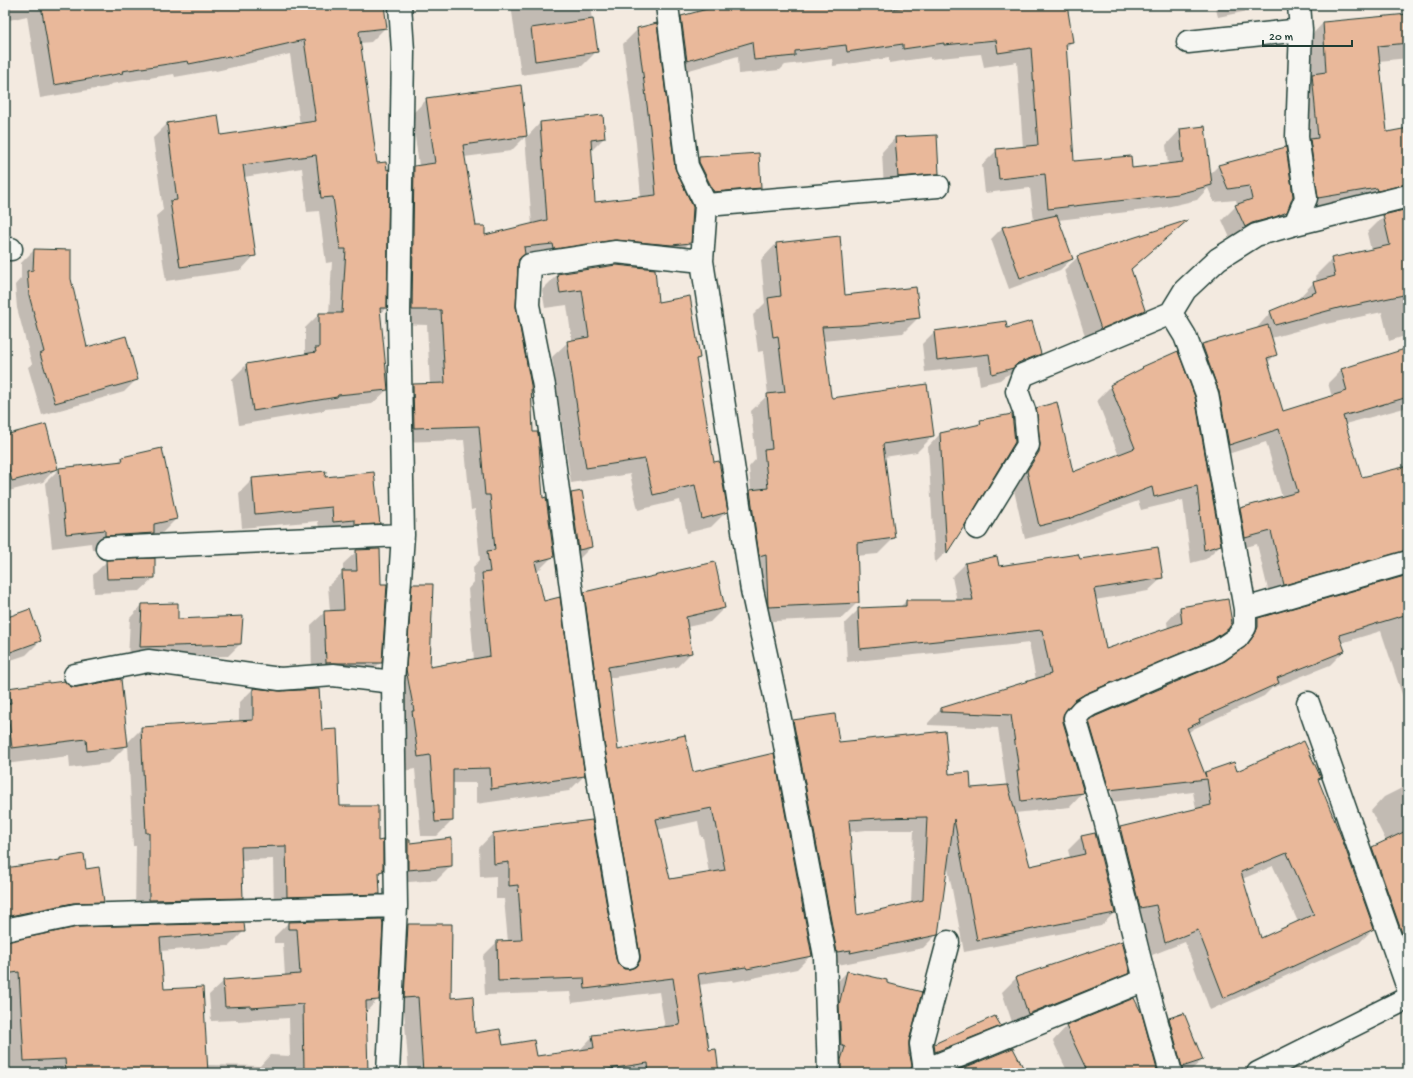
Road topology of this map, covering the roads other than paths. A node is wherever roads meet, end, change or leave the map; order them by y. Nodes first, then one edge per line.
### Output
1 (400, 5) edge
2 (666, 5) edge
3 (1299, 5) edge
4 (1301, 30) junction
5 (1188, 42) dead end
6 (938, 186) dead end
7 (1408, 196) edge
8 (706, 205) junction
9 (1295, 224) junction
10 (702, 261) junction
11 (1171, 313) junction
12 (977, 528) dead end
13 (404, 535) junction
14 (107, 548) dead end
15 (1408, 562) edge
16 (1246, 609) junction
17 (75, 675) dead end
18 (393, 682) junction
19 (1308, 703) dead end
20 (396, 906) junction
21 (5, 930) edge
22 (948, 942) dead end
23 (628, 957) dead end
24 (1145, 980) junction
25 (1408, 988) edge
26 (1408, 998) edge
27 (1292, 1066) edge
28 (924, 1071) edge
29 (388, 1073) edge
30 (829, 1073) edge
31 (1171, 1073) edge
32 (1258, 1073) edge

1 - 13 street
2 - 8 street
3 - 4 street
4 - 5 street
4 - 9 street
6 - 8 street
7 - 9 street
8 - 10 street
9 - 11 street
10 - 23 street
10 - 30 street
11 - 12 street
11 - 16 street
13 - 14 street
13 - 18 street
15 - 16 street
16 - 24 street
17 - 18 street
18 - 20 street
19 - 25 street
20 - 21 street
20 - 29 street
22 - 28 street
24 - 28 street
24 - 31 street
26 - 27 street
27 - 32 street

